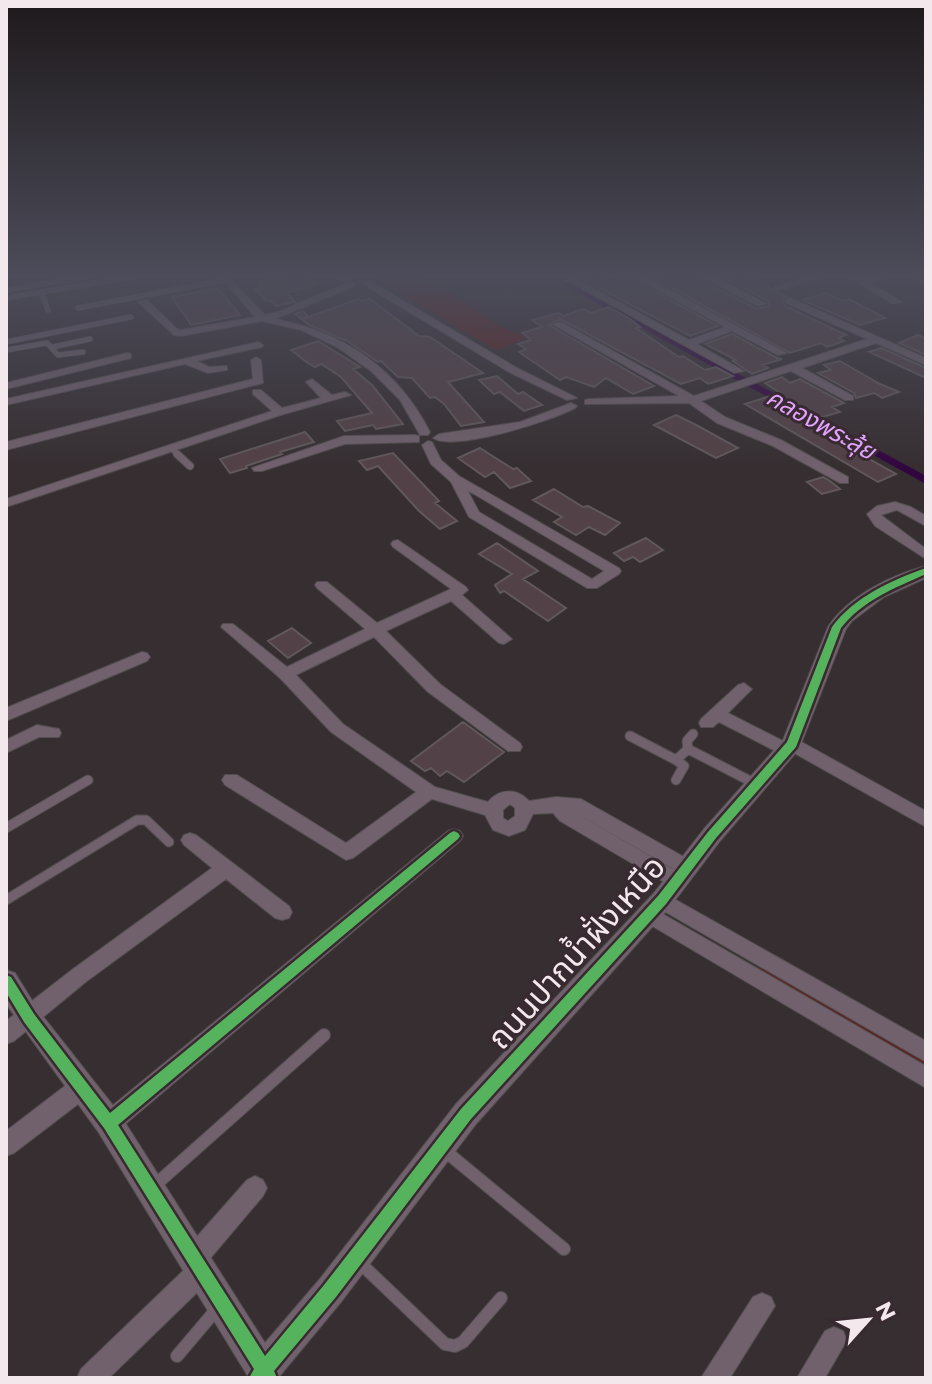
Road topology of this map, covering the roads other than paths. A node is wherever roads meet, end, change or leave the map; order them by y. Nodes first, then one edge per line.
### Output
1 (90, 339) dead end
2 (324, 339) edge
3 (458, 339) edge
4 (584, 339) edge
5 (679, 339) edge
6 (703, 339) edge
7 (755, 339) edge
8 (873, 339) edge
9 (876, 340) junction
10 (689, 344) junction
11 (258, 345) dead end
12 (53, 347) junction
13 (6, 350) edge
14 (83, 352) dead end
15 (782, 353) dead end
16 (127, 356) dead end
17 (186, 360) junction
18 (256, 360) dead end
19 (926, 362) edge
20 (792, 367) junction
21 (223, 368) dead end
22 (738, 371) dead end
23 (312, 382) dead end
24 (6, 386) edge
25 (257, 392) dead end
26 (345, 395) dead end
27 (849, 398) dead end
28 (329, 399) junction
29 (695, 399) junction
30 (6, 402) edge
31 (571, 402) junction
32 (280, 412) junction
33 (426, 439) junction
34 (6, 446) edge
35 (171, 448) junction
36 (190, 466) dead end
37 (258, 468) dead end
38 (844, 480) dead end
39 (457, 482) junction
40 (6, 503) edge
41 (926, 521) edge
42 (553, 534) junction
43 (398, 544) dead end
44 (529, 549) junction
45 (926, 555) edge
46 (926, 571) edge
47 (322, 585) dead end
48 (453, 595) junction
49 (228, 627) dead end
50 (376, 630) junction
51 (504, 639) dead end
52 (142, 657) dead end
53 (286, 674) junction
54 (744, 689) dead end
55 (6, 715) edge
56 (53, 733) dead end
57 (693, 734) dead end
58 (630, 736) dead end
59 (6, 747) edge
60 (514, 747) dead end
61 (790, 747) junction
62 (688, 749) junction
63 (676, 760) junction
64 (88, 780) dead end
65 (231, 780) dead end
66 (676, 780) dead end
67 (756, 785) junction
68 (429, 792) junction
69 (926, 820) edge
70 (6, 828) edge
71 (454, 836) dead end
72 (190, 840) dead end
73 (169, 842) dead end
74 (225, 869) junction
75 (668, 890) junction
76 (6, 900) edge
77 (282, 912) dead end
78 (6, 981) edge
79 (18, 1026) edge
80 (324, 1035) dead end
81 (926, 1052) edge
82 (926, 1078) edge
83 (82, 1087) junction
84 (109, 1123) junction
85 (6, 1145) edge
86 (440, 1147) junction
87 (255, 1188) dead end
88 (150, 1189) junction
89 (564, 1249) dead end
90 (356, 1258) junction
91 (197, 1265) junction
92 (501, 1298) dead end
93 (221, 1303) junction
94 (762, 1306) dead end
95 (834, 1340) dead end
96 (177, 1356) dead end
97 (263, 1375) edge
98 (90, 1378) edge
99 (714, 1378) edge
100 (810, 1378) edge

1 - 12 lane
2 - 33 street
3 - 31 street
4 - 29 street
5 - 10 street
6 - 10 street
7 - 15 street
8 - 9 street
9 - 19 street
9 - 20 street
10 - 22 street
11 - 17 street
12 - 13 lane
12 - 14 lane
16 - 24 street
17 - 21 street
17 - 30 street
18 - 34 street
20 - 27 street
20 - 29 street
23 - 28 street
25 - 32 street
26 - 28 street
28 - 32 street
29 - 31 street
29 - 38 street
31 - 33 street
32 - 35 street
33 - 37 street
33 - 39 street
35 - 36 lane
35 - 40 street
39 - 42 street
39 - 44 street
41 - 45 street
42 - 44 street
42 - 44 street
43 - 48 street
46 - 61 street, ถนนปากน้ำฝั่งเหนือ
47 - 50 street
48 - 50 street
48 - 51 street
49 - 53 street
50 - 53 street
50 - 60 street
52 - 55 street
53 - 68 street
54 - 61 street
56 - 59 street
57 - 62 lane
58 - 63 lane
61 - 67 street, ถนนปากน้ำฝั่งเหนือ
61 - 69 street
62 - 63 lane
62 - 67 lane
63 - 66 lane
64 - 70 lane
65 - 68 street
67 - 75 street, ถนนปากน้ำฝั่งเหนือ
68 - 75 street
71 - 84 street
72 - 74 street
73 - 76 lane
74 - 77 street
74 - 79 street
75 - 81 street
75 - 82 street
75 - 86 street, ถนนปากน้ำฝั่งเหนือ
78 - 79 street
79 - 83 street
80 - 88 lane
83 - 84 street
83 - 85 street
84 - 88 street
86 - 89 lane
86 - 90 street, ถนนปากน้ำฝั่งเหนือ
87 - 91 street
88 - 91 street
90 - 92 lane
90 - 97 street, ถนนปากน้ำฝั่งเหนือ
91 - 93 street
91 - 98 street
93 - 96 lane
93 - 97 street
94 - 99 street
95 - 100 street

